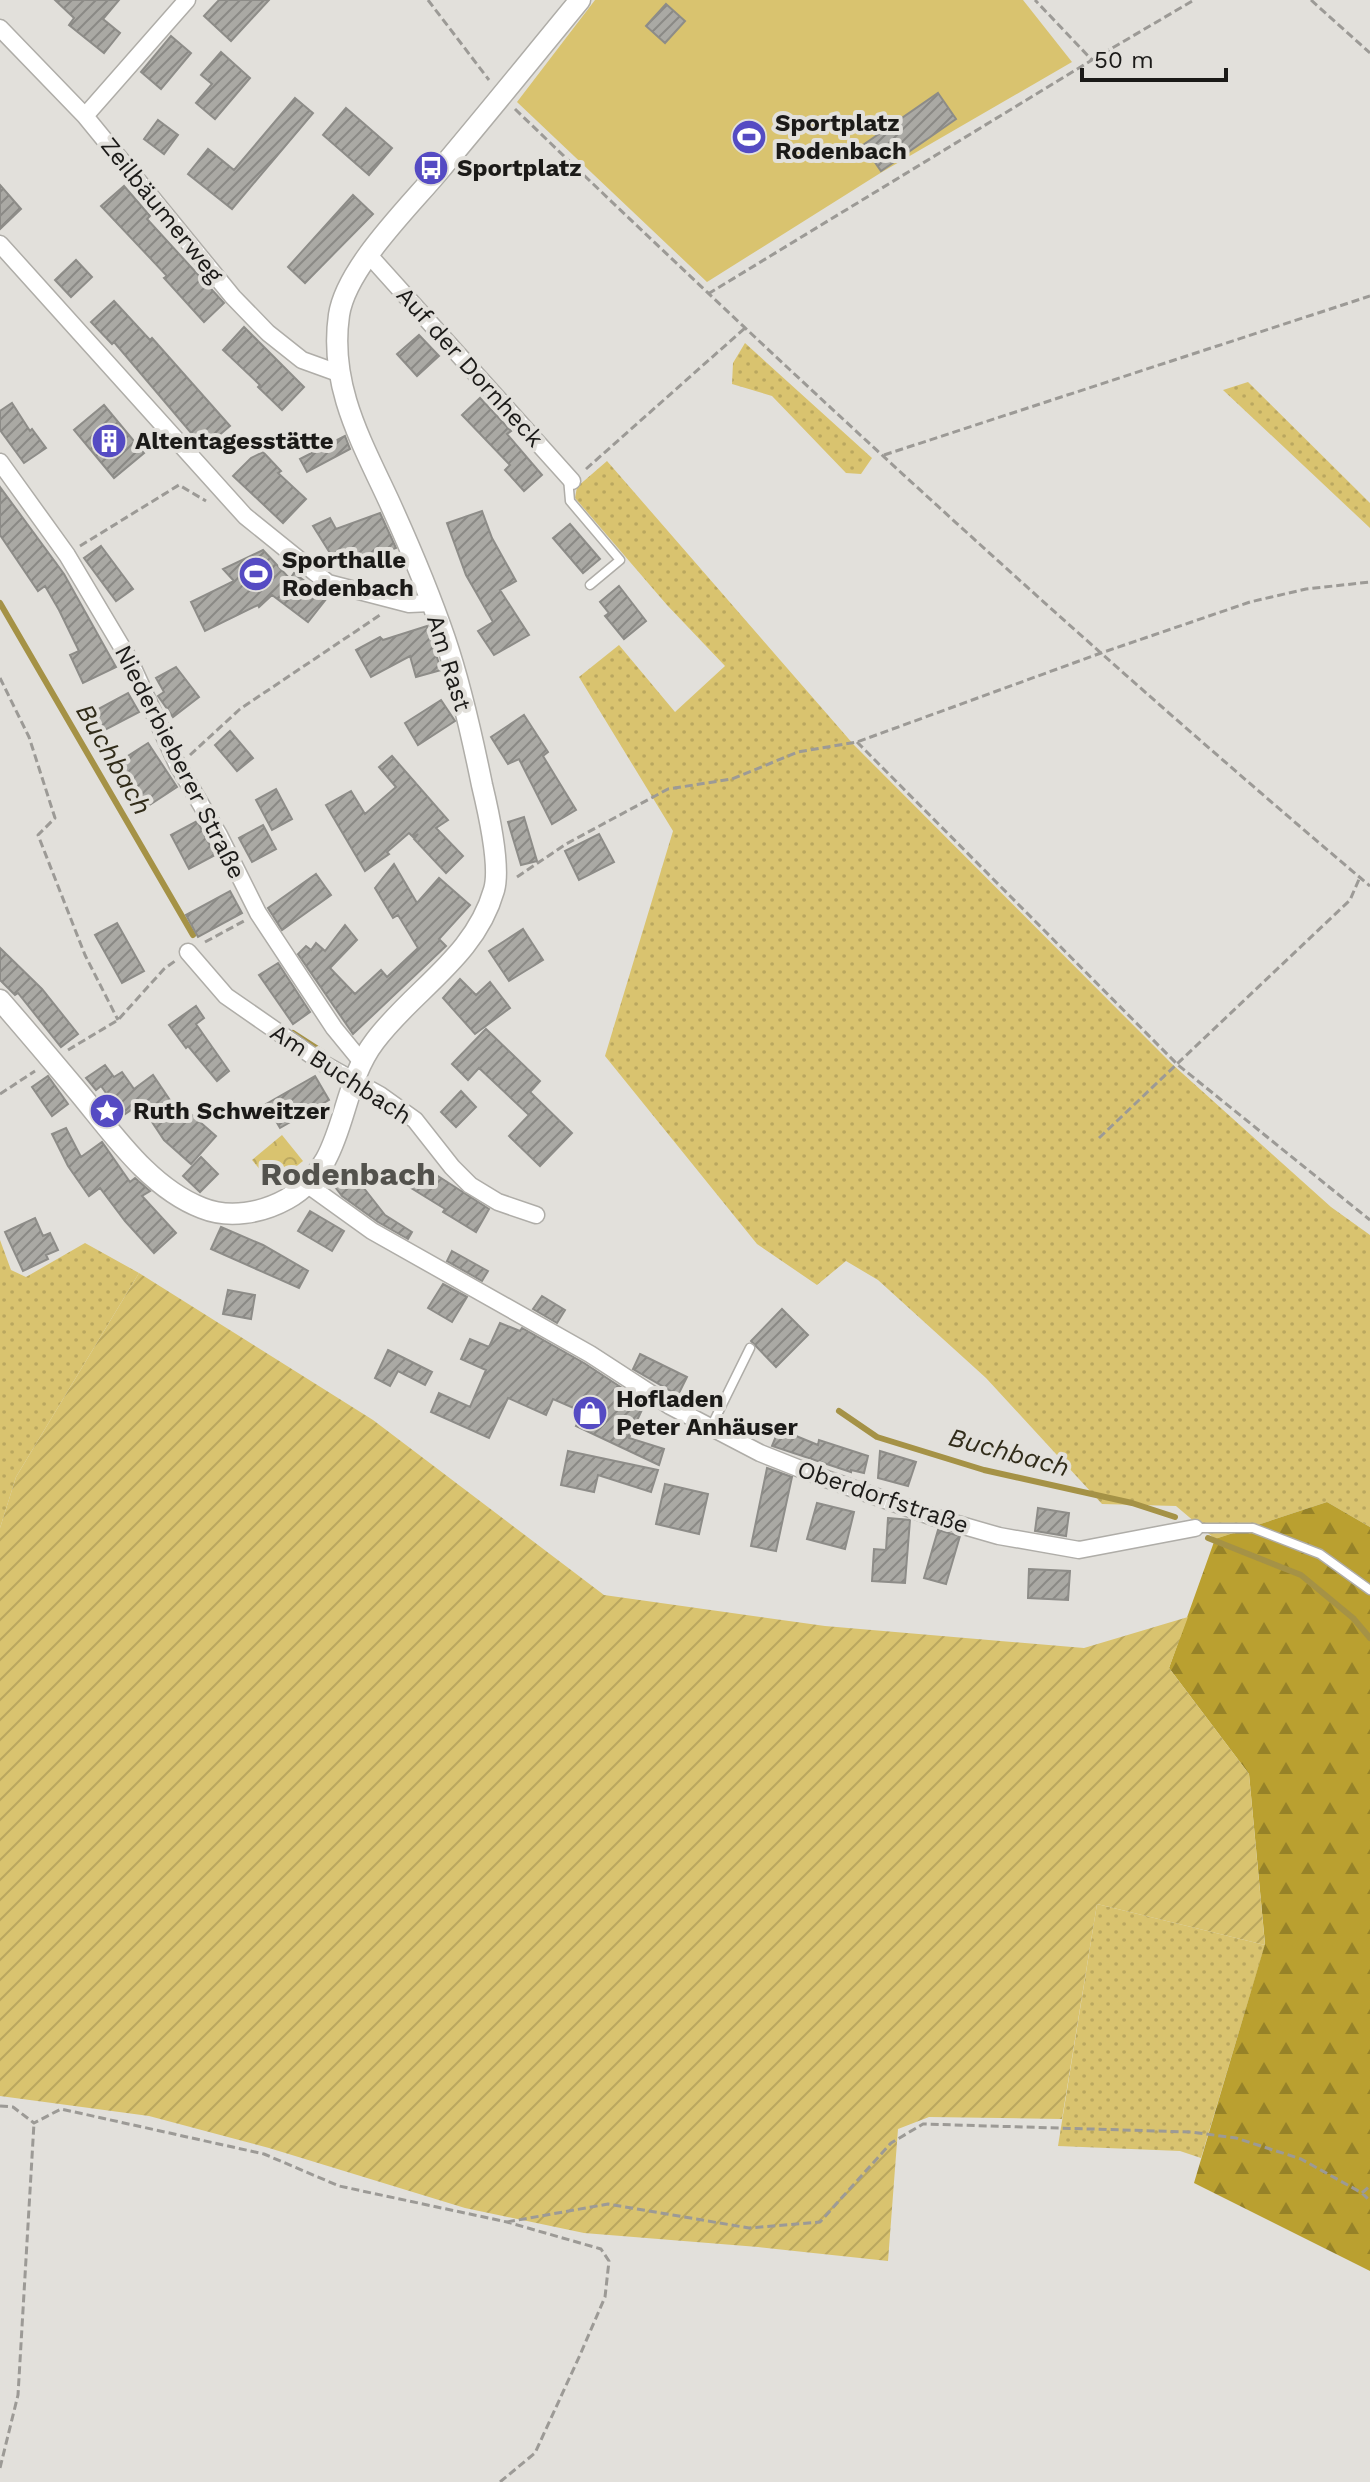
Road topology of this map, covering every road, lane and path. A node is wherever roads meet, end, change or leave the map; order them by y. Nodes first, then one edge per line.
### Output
1 (187, 0) edge
2 (428, 0) edge
3 (580, 0) edge
4 (1035, 0) edge
5 (1194, 0) edge
6 (1311, 0) edge
7 (0, 28) edge
8 (1370, 53) edge
9 (1092, 60) junction
10 (501, 96) junction
11 (85, 116) junction
12 (0, 244) edge
13 (368, 254) junction
14 (707, 294) junction
15 (1370, 296) edge
16 (745, 328) junction
17 (338, 373) junction
18 (884, 455) junction
19 (0, 462) edge
20 (570, 478) junction
21 (213, 505) dead end
22 (67, 555) junction
23 (1370, 582) edge
24 (590, 585) dead end
25 (395, 599) junction
26 (431, 603) junction
27 (1101, 653) junction
28 (0, 678) edge
29 (857, 742) junction
30 (177, 764) junction
31 (1360, 877) junction
32 (1370, 886) edge
33 (495, 887) junction
34 (258, 913) junction
35 (188, 952) junction
36 (0, 1000) edge
37 (118, 1020) junction
38 (51, 1060) junction
39 (361, 1061) junction
40 (1178, 1065) junction
41 (353, 1082) junction
42 (0, 1094) edge
43 (1099, 1138) dead end
44 (308, 1185) junction
45 (536, 1215) dead end
46 (1370, 1220) edge
47 (750, 1348) dead end
48 (710, 1427) junction
49 (1195, 1528) joint
50 (1370, 1590) edge
51 (0, 2106) edge
52 (34, 2123) junction
53 (1370, 2186) edge
54 (1362, 2193) junction
55 (1370, 2201) edge
56 (507, 2222) junction
57 (0, 2468) edge
58 (500, 2482) edge

1 - 11 street
2 - 10 path
3 - 10 street, Am Rast
4 - 9 path
5 - 9 path
6 - 8 path
7 - 11 street, Zeilbäumerweg
9 - 14 path
10 - 13 street, Am Rast
10 - 14 path
11 - 17 street, Zeilbäumerweg
12 - 25 street
13 - 17 street, Am Rast
13 - 20 street, Auf der Dornheck
14 - 16 path
15 - 18 path
16 - 18 path
16 - 20 path
17 - 26 street, Am Rast
18 - 27 path
19 - 22 street, Niederbieberer Straße
20 - 24 lane
21 - 22 path
22 - 30 street, Niederbieberer Straße
23 - 27 path
25 - 26 street
25 - 30 path
26 - 33 street, Am Rast
27 - 29 path
27 - 31 path
28 - 37 path
29 - 33 path
29 - 40 path
30 - 34 street, Niederbieberer Straße
31 - 32 path
31 - 40 path
33 - 39 street, Am Rast
34 - 35 path
34 - 39 street, Niederbieberer Straße
35 - 37 path
35 - 41 street, Am Buchbach
36 - 38 street
37 - 38 path
38 - 42 path
38 - 44 street
39 - 41 street, Am Rast
40 - 43 path
40 - 46 path
41 - 44 street, Am Rast
41 - 45 street, Am Buchbach
44 - 48 street, Oberdorfstraße
47 - 48 lane
48 - 49 street, Oberdorfstraße
49 - 50 lane, Oberdorfstraße
51 - 52 path
52 - 56 path
52 - 57 path
53 - 54 path
54 - 55 path
54 - 56 path
56 - 58 path

